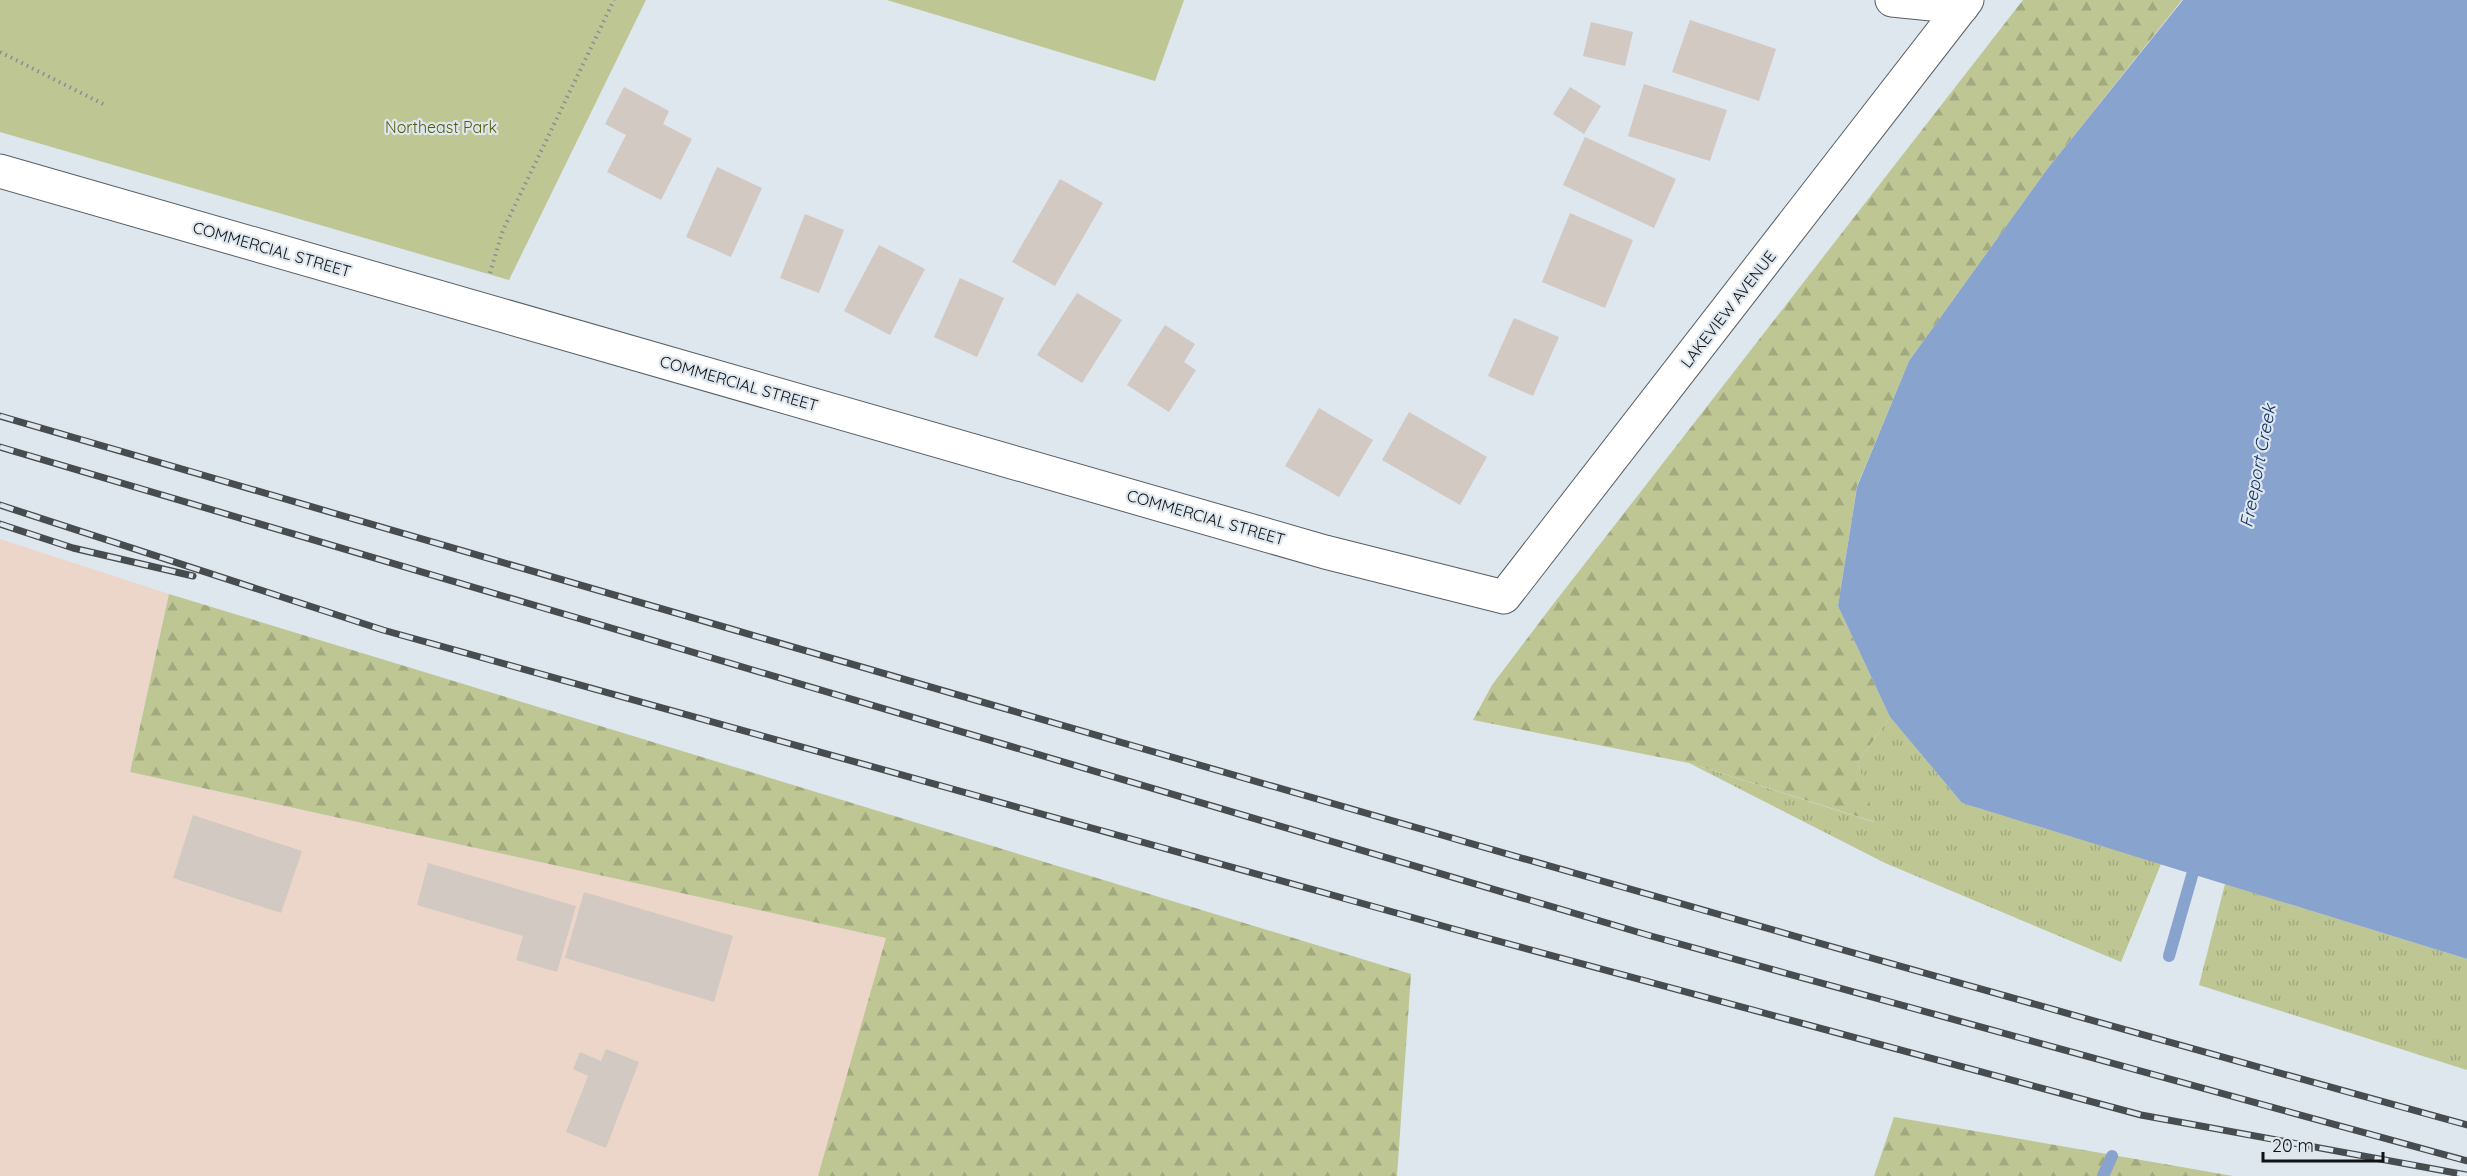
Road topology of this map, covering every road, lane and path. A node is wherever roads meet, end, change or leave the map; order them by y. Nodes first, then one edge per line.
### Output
1 (614, 0) edge
2 (1892, 0) edge
3 (1964, 3) edge
4 (0, 52) edge
5 (107, 106) dead end
6 (0, 171) edge
7 (479, 308) junction
8 (1479, 590) joint

1 - 7 path
2 - 3 street
3 - 8 street, LAKEVIEW AVENUE
4 - 5 path
6 - 7 street, COMMERCIAL STREET
7 - 8 street, COMMERCIAL STREET

